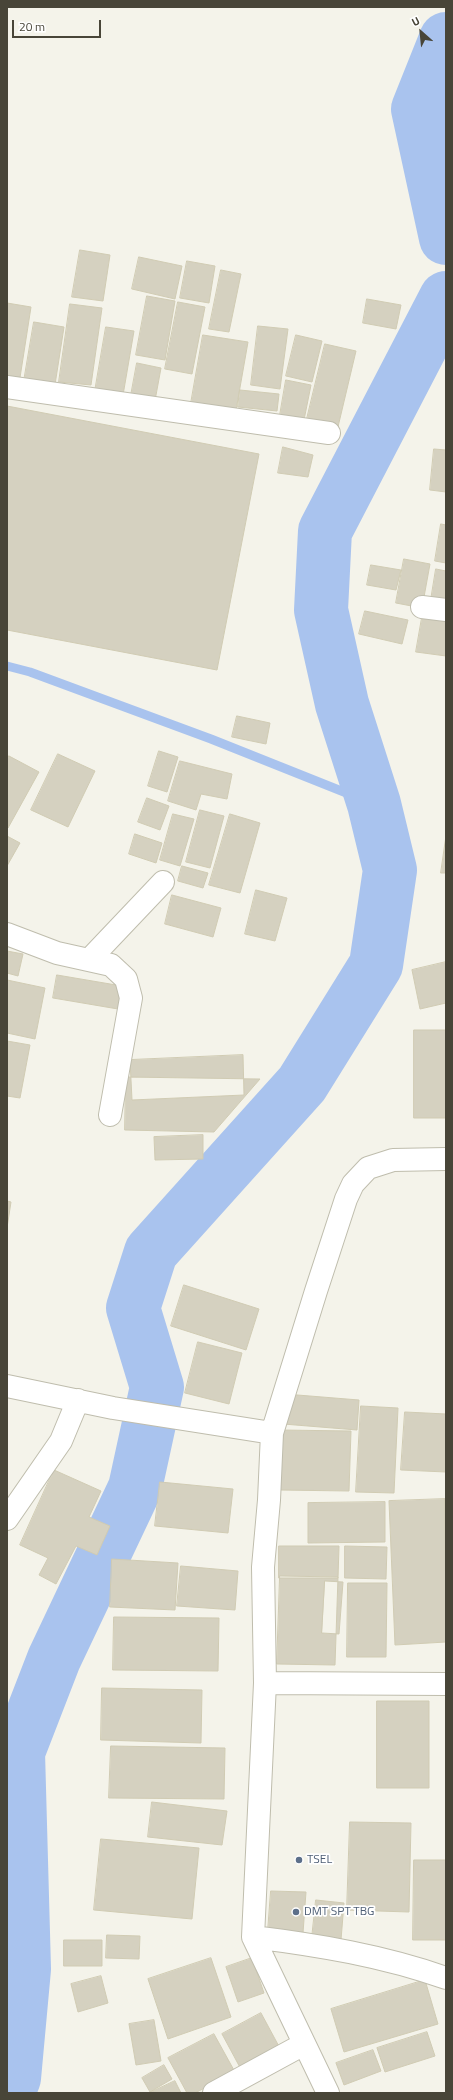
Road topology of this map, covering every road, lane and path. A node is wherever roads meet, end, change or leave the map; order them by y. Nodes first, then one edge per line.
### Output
1 (7, 387) edge
2 (329, 433) dead end
3 (422, 607) dead end
4 (446, 610) edge
5 (163, 882) dead end
6 (7, 934) edge
7 (89, 960) junction
8 (110, 1115) dead end
9 (446, 1159) edge
10 (7, 1386) edge
11 (78, 1400) junction
12 (272, 1433) junction
13 (7, 1519) edge
14 (265, 1683) junction
15 (446, 1684) edge
16 (253, 1937) junction
17 (446, 1978) edge
18 (304, 2044) junction
19 (214, 2093) edge
20 (328, 2093) edge

1 - 2 street
3 - 4 street
5 - 7 street
6 - 7 street
7 - 8 street
9 - 12 street
10 - 11 street
11 - 12 street
11 - 13 street
12 - 14 street
14 - 15 street
14 - 16 street
16 - 17 street
16 - 18 street
18 - 19 street
18 - 20 street

